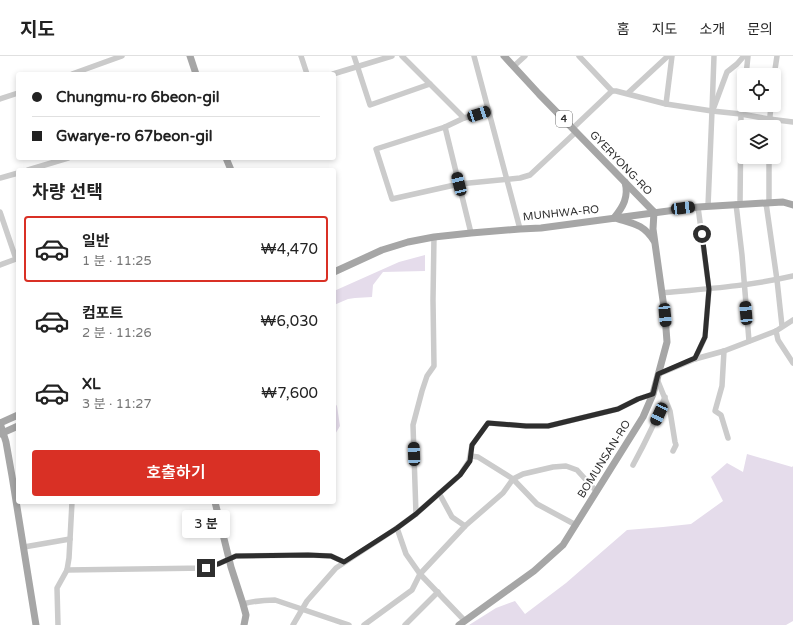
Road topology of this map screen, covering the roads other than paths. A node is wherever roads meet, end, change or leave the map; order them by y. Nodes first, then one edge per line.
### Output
1 (122, 56) edge
2 (190, 56) edge
3 (301, 56) edge
4 (354, 56) edge
5 (392, 56) edge
6 (402, 56) edge
7 (474, 56) edge
8 (504, 56) edge
9 (525, 56) edge
10 (579, 56) edge
11 (668, 56) edge
12 (672, 56) edge
13 (714, 56) edge
14 (744, 56) edge
15 (748, 56) edge
16 (777, 56) edge
17 (514, 66) junction
18 (357, 67) junction
19 (747, 68) edge
20 (775, 68) edge
21 (78, 72) edge
22 (195, 72) edge
23 (306, 72) edge
24 (336, 73) edge
25 (430, 84) junction
26 (612, 91) junction
27 (628, 93) junction
28 (16, 94) edge
29 (0, 99) edge
30 (666, 104) junction
31 (489, 111) junction
32 (712, 111) junction
33 (770, 112) edge
34 (741, 114) junction
35 (464, 118) junction
36 (769, 120) joint
37 (781, 121) edge
38 (793, 122) edge
39 (445, 127) junction
40 (574, 130) junction
41 (60, 160) edge
42 (769, 164) edge
43 (34, 168) edge
44 (16, 174) edge
45 (0, 178) edge
46 (507, 179) junction
47 (625, 182) junction
48 (459, 184) junction
49 (767, 202) junction
50 (738, 204) junction
51 (793, 205) edge
52 (708, 206) junction
53 (698, 207) junction
54 (0, 212) edge
55 (654, 212) junction
56 (614, 218) junction
57 (520, 229) junction
58 (471, 233) junction
59 (434, 237) junction
60 (655, 243) junction
61 (0, 265) edge
62 (336, 271) edge
63 (793, 276) edge
64 (777, 280) junction
65 (744, 284) junction
66 (709, 289) junction
67 (662, 293) junction
68 (793, 320) edge
69 (782, 326) junction
70 (776, 331) junction
71 (749, 341) junction
72 (724, 351) junction
73 (695, 358) junction
74 (793, 363) edge
75 (658, 376) junction
76 (653, 394) junction
77 (664, 397) junction
78 (16, 416) edge
79 (0, 423) edge
80 (16, 427) edge
81 (2, 433) edge
82 (728, 438) dead end
83 (673, 451) dead end
84 (471, 456) junction
85 (633, 465) dead end
86 (15, 475) edge
87 (513, 479) junction
88 (596, 491) junction
89 (438, 494) junction
90 (19, 504) edge
91 (72, 504) edge
92 (215, 504) edge
93 (416, 514) junction
94 (576, 525) junction
95 (465, 526) junction
96 (397, 528) junction
97 (70, 539) junction
98 (24, 547) junction
99 (229, 560) junction
100 (344, 562) junction
101 (67, 570) junction
102 (420, 574) junction
103 (438, 592) junction
104 (244, 604) junction
105 (303, 608) junction
106 (462, 623) edge
107 (36, 625) edge
108 (58, 625) edge
109 (244, 625) edge
110 (293, 625) edge
111 (349, 625) edge
112 (364, 625) edge
113 (406, 625) edge

1 - 21 street
2 - 22 main road
3 - 23 street
4 - 18 street
5 - 18 street
6 - 25 street
7 - 31 street
8 - 17 main road, GYERYONG-RO / 4
9 - 17 street
10 - 26 street
11 - 27 street
12 - 30 street
13 - 32 street
14 - 32 street
15 - 19 street
16 - 20 street
17 - 40 main road, GYERYONG-RO / 4
18 - 24 street
18 - 25 street
25 - 35 street
26 - 27 street
26 - 40 street, GYERYONG-RO
27 - 30 street
28 - 29 street
30 - 32 street
31 - 35 street
31 - 46 street
32 - 34 street
32 - 52 street
33 - 36 street
34 - 36 street
34 - 50 street
35 - 39 street
37 - 38 street
39 - 48 street
39 - 48 street
40 - 46 street
40 - 47 main road, GYERYONG-RO / 4
41 - 43 street
42 - 49 street
44 - 45 street
46 - 48 street
46 - 57 street
47 - 55 main road, GYERYONG-RO / 4
47 - 56 main road
48 - 58 street
49 - 50 main road, MUNHWA-RO
49 - 51 main road, MUNHWA-RO
49 - 64 street
50 - 52 main road, MUNHWA-RO
50 - 65 street
52 - 53 main road, MUNHWA-RO
53 - 55 main road, MUNHWA-RO
53 - 66 street
54 - 61 street
55 - 56 main road, MUNHWA-RO
55 - 60 main road, BOMUNSAN-RO
56 - 57 main road, MUNHWA-RO
56 - 60 main road
57 - 58 main road, MUNHWA-RO
58 - 59 main road, MUNHWA-RO
59 - 62 main road, MUNHWA-RO
59 - 93 street
60 - 67 main road, BOMUNSAN-RO
63 - 64 street
64 - 65 street
64 - 69 street
65 - 66 street
65 - 71 street
66 - 67 street
66 - 73 street
67 - 75 main road, BOMUNSAN-RO
68 - 69 street
69 - 70 street
70 - 71 street
70 - 74 street
71 - 72 street
72 - 73 street
72 - 82 street
73 - 75 street
75 - 76 main road, BOMUNSAN-RO
75 - 77 street
76 - 84 street
76 - 88 main road, BOMUNSAN-RO
77 - 83 street
77 - 85 street
78 - 79 main road
79 - 81 main road
80 - 81 main road
81 - 86 main road
84 - 87 street
84 - 89 street
87 - 88 street
87 - 94 street
87 - 95 street
88 - 94 main road, BOMUNSAN-RO
89 - 93 street
89 - 95 street
90 - 98 main road
91 - 97 street
92 - 99 main road
93 - 96 street
94 - 106 main road, BOMUNSAN-RO
95 - 102 street
96 - 100 street
96 - 102 street, BOMUNSAN-RO
97 - 98 street
97 - 101 street
98 - 107 main road
99 - 100 street
99 - 101 street
99 - 104 main road
100 - 105 street
101 - 108 street
102 - 103 street, BOMUNSAN-RO
102 - 112 street
103 - 106 street, BOMUNSAN-RO
103 - 113 street
104 - 105 street
104 - 109 main road
105 - 110 street
105 - 111 street

